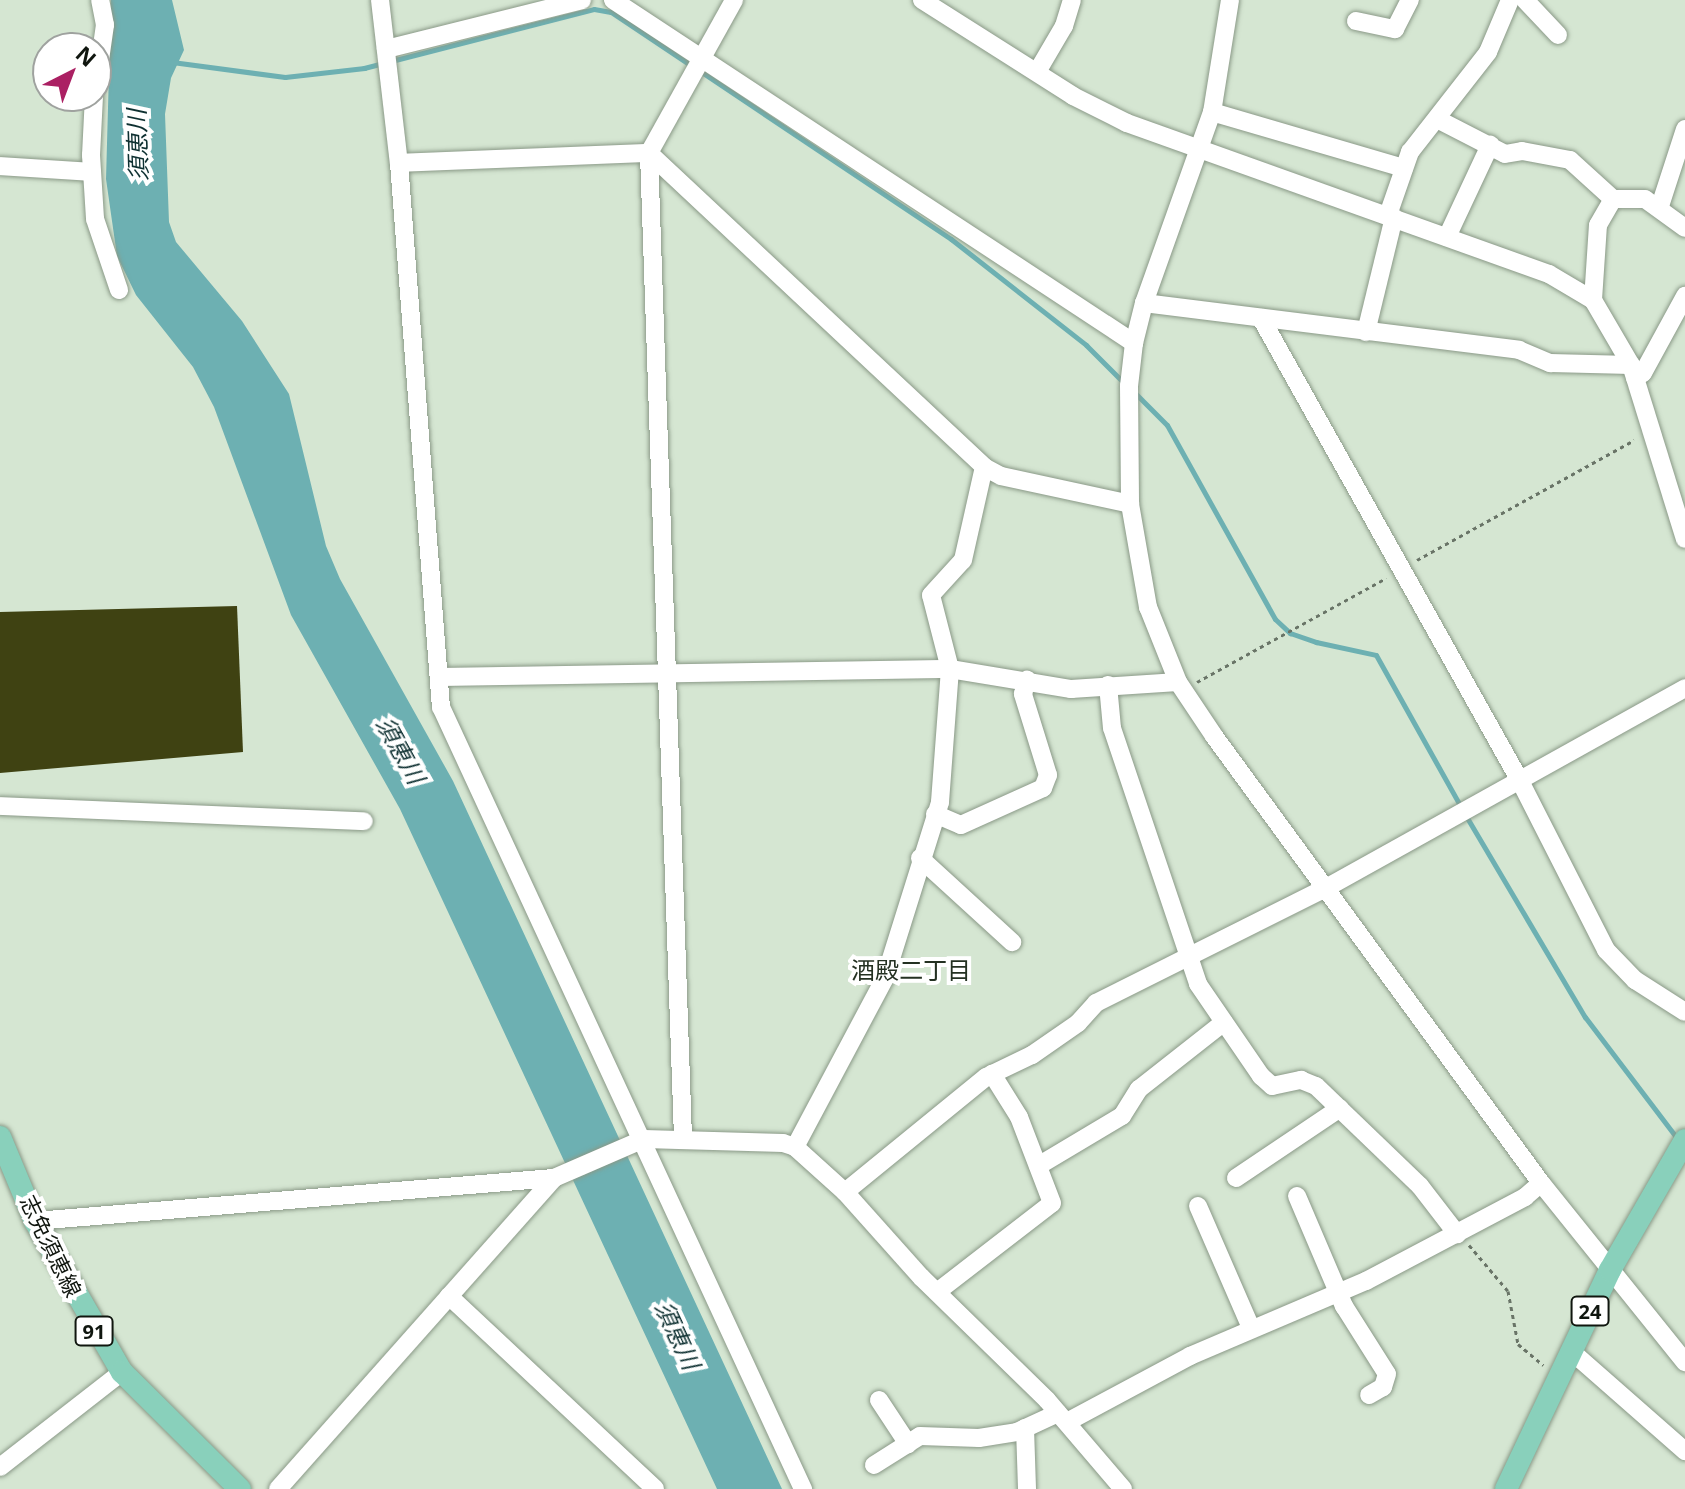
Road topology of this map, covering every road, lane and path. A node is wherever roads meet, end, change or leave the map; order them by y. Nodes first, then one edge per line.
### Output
1 (100, 0) edge
2 (380, 0) edge
3 (582, 0) edge
4 (613, 0) edge
5 (734, 0) edge
6 (922, 0) edge
7 (1072, 0) edge
8 (1230, 0) edge
9 (1410, 0) edge
10 (1510, 0) edge
11 (1525, 0) edge
12 (1356, 21) dead end
13 (104, 32) edge
14 (1558, 35) dead end
15 (386, 49) junction
16 (700, 58) junction
17 (1037, 72) junction
18 (94, 112) edge
19 (1212, 112) junction
20 (1437, 119) junction
21 (1685, 129) edge
22 (1490, 145) junction
23 (649, 153) junction
24 (1201, 153) junction
25 (399, 163) junction
26 (0, 166) edge
27 (1404, 168) junction
28 (92, 172) junction
29 (1613, 199) junction
30 (1660, 206) junction
31 (1391, 216) junction
32 (1685, 228) edge
33 (1447, 237) junction
34 (119, 290) dead end
35 (1685, 296) edge
36 (1593, 300) junction
37 (1144, 303) junction
38 (1261, 318) junction
39 (1366, 332) junction
40 (1134, 343) junction
41 (1633, 372) junction
42 (1654, 431) junction
43 (984, 467) junction
44 (1677, 484) edge
45 (1130, 504) junction
46 (1685, 539) edge
47 (1401, 569) junction
48 (950, 669) junction
49 (667, 672) junction
50 (440, 677) junction
51 (1027, 680) junction
52 (1108, 685) junction
53 (1180, 686) junction
54 (1685, 688) edge
55 (1519, 779) junction
56 (0, 806) edge
57 (935, 814) junction
58 (364, 821) dead end
59 (920, 858) junction
60 (1326, 888) junction
61 (1012, 942) dead end
62 (1186, 959) junction
63 (1685, 1012) edge
64 (1224, 1022) junction
65 (992, 1074) junction
66 (1340, 1108) junction
67 (0, 1137) edge
68 (683, 1138) junction
69 (1685, 1140) edge
70 (637, 1141) junction
71 (795, 1147) junction
72 (1038, 1166) junction
73 (560, 1175) junction
74 (1236, 1178) dead end
75 (1541, 1183) junction
76 (845, 1192) junction
77 (1297, 1196) dead end
78 (1198, 1206) dead end
79 (35, 1221) junction
80 (1457, 1234) junction
81 (1610, 1270) junction
82 (937, 1292) junction
83 (1337, 1292) junction
84 (449, 1296) junction
85 (1251, 1328) junction
86 (1571, 1351) junction
87 (1685, 1362) edge
88 (122, 1372) junction
89 (1560, 1375) junction
90 (1369, 1395) dead end
91 (879, 1400) dead end
92 (1062, 1417) junction
93 (1025, 1428) junction
94 (908, 1444) junction
95 (1685, 1451) edge
96 (874, 1465) dead end
97 (0, 1467) edge
98 (240, 1489) edge
99 (278, 1489) edge
100 (655, 1489) edge
101 (803, 1489) edge
102 (1027, 1489) edge
103 (1123, 1489) edge
104 (1506, 1489) edge

1 - 13 street
2 - 15 street
3 - 15 street
4 - 16 street
5 - 16 street
6 - 17 street
7 - 17 street
8 - 19 street
9 - 12 street
10 - 20 street
11 - 14 street
15 - 25 street
16 - 23 street
16 - 40 street
17 - 24 street
18 - 28 street
19 - 24 street
19 - 27 street
20 - 22 street
20 - 27 street
21 - 30 street
22 - 29 street
22 - 33 street
23 - 25 street
23 - 43 street
23 - 49 street
24 - 31 street
24 - 37 street
25 - 50 street
26 - 28 street
27 - 31 street
28 - 34 street
29 - 30 street
29 - 36 street
30 - 32 street
31 - 33 street
31 - 39 street
33 - 36 street
35 - 41 street
36 - 41 street
37 - 38 street
37 - 40 street
38 - 39 street
38 - 47 street
39 - 41 street
40 - 45 street
41 - 42 street
42 - 44 street
42 - 47 path
43 - 45 street
43 - 48 street
44 - 46 street
45 - 53 street
47 - 53 path
47 - 55 street
48 - 49 street
48 - 51 street
48 - 57 street
49 - 50 street
49 - 68 street
50 - 70 street
51 - 52 street
51 - 57 street
52 - 53 street
52 - 62 street
53 - 60 street
54 - 55 street
55 - 60 street
55 - 63 street
56 - 58 street
57 - 59 street
59 - 61 street
59 - 71 street
60 - 62 street
60 - 75 street
62 - 64 street
62 - 65 street
64 - 66 street
64 - 72 street
65 - 72 street
65 - 76 street
66 - 74 street
66 - 80 street
67 - 79 main road, 志免須恵線 / 91
68 - 70 street
68 - 71 street
69 - 81 main road, 24
70 - 73 street
70 - 101 street
71 - 76 street
72 - 82 street
73 - 79 street
73 - 84 street
75 - 80 street
75 - 81 street
76 - 82 street
77 - 83 street
78 - 85 street
79 - 88 main road, 志免須恵線 / 91
80 - 83 street
80 - 89 path
81 - 86 main road, 24
81 - 87 street
82 - 92 street
83 - 85 street
83 - 90 street
84 - 99 street
84 - 100 street
85 - 92 street
86 - 89 main road, 24
86 - 95 street
88 - 97 street
88 - 98 main road, 志免須恵線 / 91
89 - 104 main road, 24
91 - 94 street
92 - 93 street
92 - 103 street
93 - 94 street
93 - 102 street
94 - 96 street

